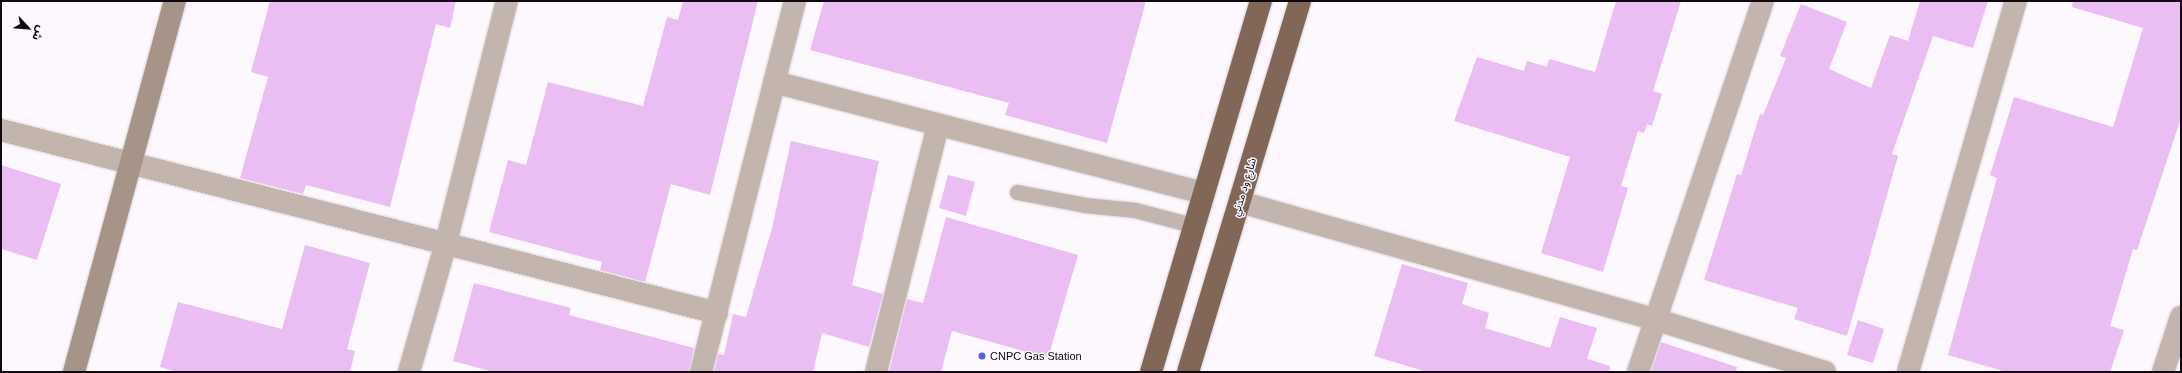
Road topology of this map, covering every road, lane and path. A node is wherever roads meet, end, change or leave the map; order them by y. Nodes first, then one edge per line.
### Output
1 (175, 1) edge
2 (507, 1) edge
3 (795, 1) edge
4 (1261, 1) edge
5 (1300, 1) edge
6 (1763, 1) edge
7 (2016, 1) edge
8 (774, 82) junction
9 (938, 125) junction
10 (1, 130) edge
11 (132, 165) junction
12 (1016, 192) dead end
13 (1204, 193) junction
14 (1240, 202) junction
15 (1196, 226) junction
16 (446, 243) junction
17 (716, 313) junction
18 (2181, 317) edge
19 (1654, 319) junction
20 (74, 372) edge
21 (408, 372) edge
22 (701, 372) edge
23 (876, 372) edge
24 (1151, 372) edge
25 (1188, 372) edge
26 (1638, 372) edge
27 (1825, 372) edge
28 (1908, 372) edge
29 (2164, 372) edge

1 - 11 street
2 - 16 street
3 - 8 street
4 - 13 highway
5 - 14 highway, شارع ود مدني
6 - 19 street
7 - 28 street
8 - 9 street
8 - 17 street
9 - 13 street
9 - 23 street
10 - 11 street
11 - 16 street
11 - 20 street
12 - 15 lane
13 - 15 highway
14 - 19 street
14 - 25 highway, شارع ود مدني
15 - 24 highway
16 - 17 street
16 - 21 street
17 - 22 street
18 - 29 street
19 - 26 street
19 - 27 street

